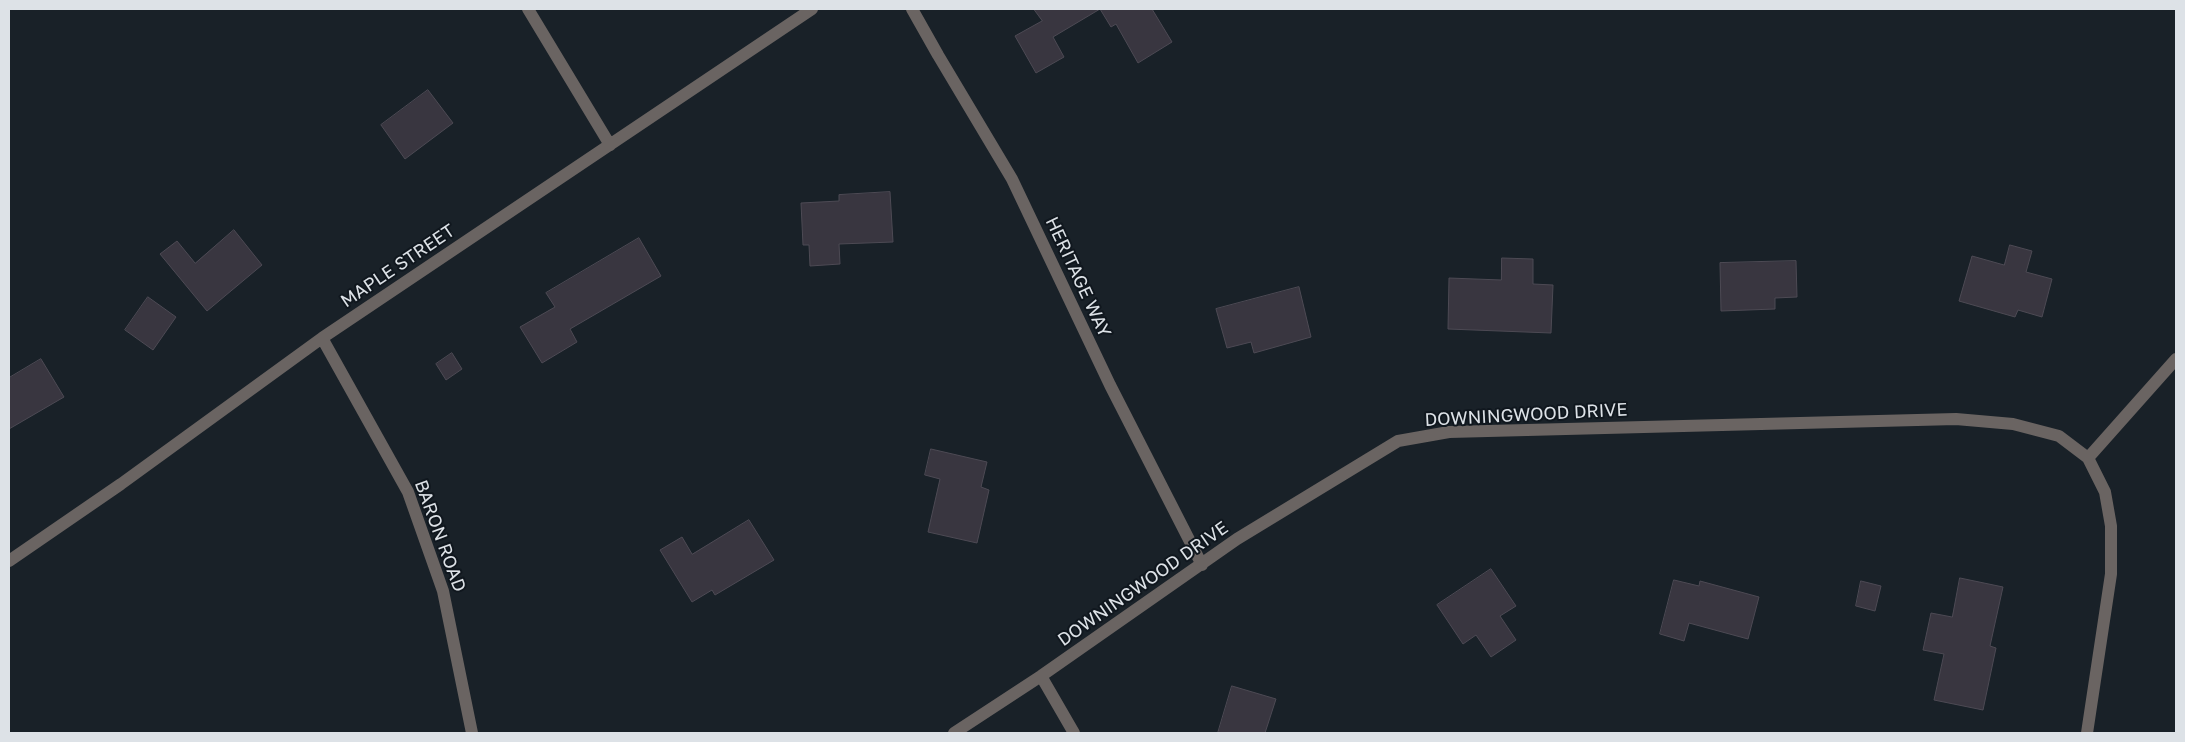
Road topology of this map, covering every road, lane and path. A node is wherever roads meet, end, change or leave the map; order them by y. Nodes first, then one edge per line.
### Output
1 (528, 9) edge
2 (812, 9) edge
3 (912, 9) edge
4 (610, 145) junction
5 (322, 338) junction
6 (2176, 359) edge
7 (2088, 458) junction
8 (9, 561) edge
9 (1202, 565) junction
10 (1041, 676) junction
11 (472, 733) edge
12 (954, 733) edge
13 (1074, 733) edge
14 (2086, 733) edge

1 - 4 street
2 - 4 street, MAPLE STREET
3 - 9 street, HERITAGE WAY
4 - 5 street, MAPLE STREET
5 - 8 street, MAPLE STREET
5 - 11 street, BARON ROAD
6 - 7 street
7 - 9 street, DOWNINGWOOD DRIVE
7 - 14 street
9 - 10 street, DOWNINGWOOD DRIVE
10 - 12 street, DOWNINGWOOD DRIVE
10 - 13 street

